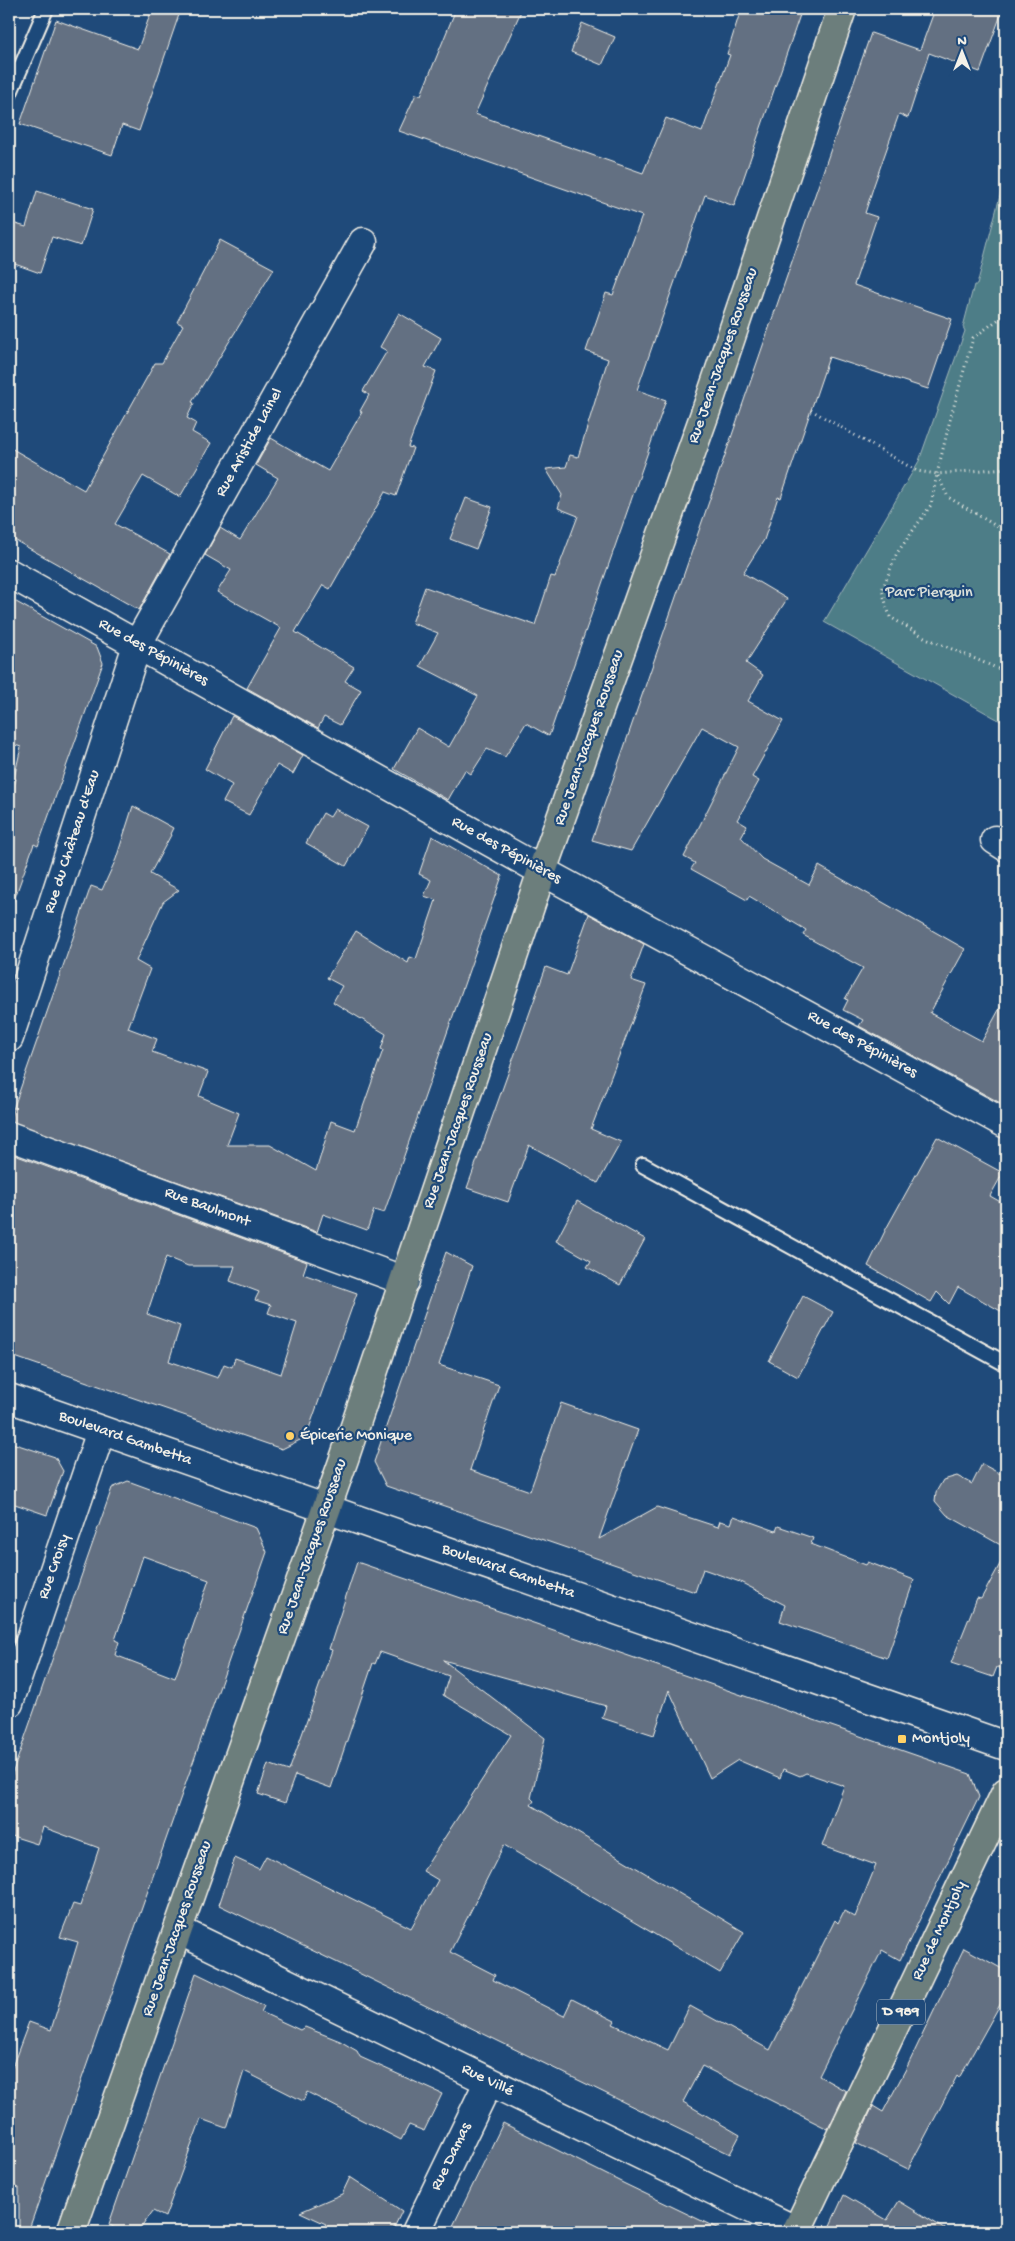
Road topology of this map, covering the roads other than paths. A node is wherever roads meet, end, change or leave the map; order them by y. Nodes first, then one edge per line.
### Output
1 (46, 9) edge
2 (842, 9) edge
3 (9, 95) edge
4 (362, 242) dead end
5 (9, 573) edge
6 (137, 645) junction
7 (542, 871) junction
8 (9, 1038) edge
9 (1006, 1124) edge
10 (9, 1136) edge
11 (643, 1165) dead end
12 (406, 1281) junction
13 (1006, 1364) edge
14 (9, 1398) edge
15 (101, 1430) junction
16 (326, 1509) junction
17 (9, 1702) edge
18 (1006, 1746) edge
19 (1006, 1792) edge
20 (178, 1930) junction
21 (489, 2081) junction
22 (796, 2231) edge
23 (71, 2232) edge
24 (416, 2232) edge

1 - 3 lane
2 - 7 main road, Rue Jean-Jacques Rousseau
4 - 6 street, Rue Aristide Lainel
5 - 6 street, Rue des Pépinières
6 - 7 street, Rue des Pépinières
6 - 8 street, Rue du Château d'Eau
7 - 9 street, Rue des Pépinières
7 - 12 main road, Rue Jean-Jacques Rousseau
10 - 12 street, Rue Baulmont
11 - 13 lane
12 - 16 main road, Rue Jean-Jacques Rousseau
14 - 15 street, Boulevard Gambetta
15 - 16 street, Boulevard Gambetta
15 - 17 street, Rue Croisy
16 - 18 street, Boulevard Gambetta
16 - 20 main road, Rue Jean-Jacques Rousseau
19 - 22 main road, Rue de Montjoly / D 989
20 - 21 street, Rue Villé
20 - 23 main road, Rue Jean-Jacques Rousseau
21 - 22 street, Rue Villé
21 - 24 street, Rue Damas

